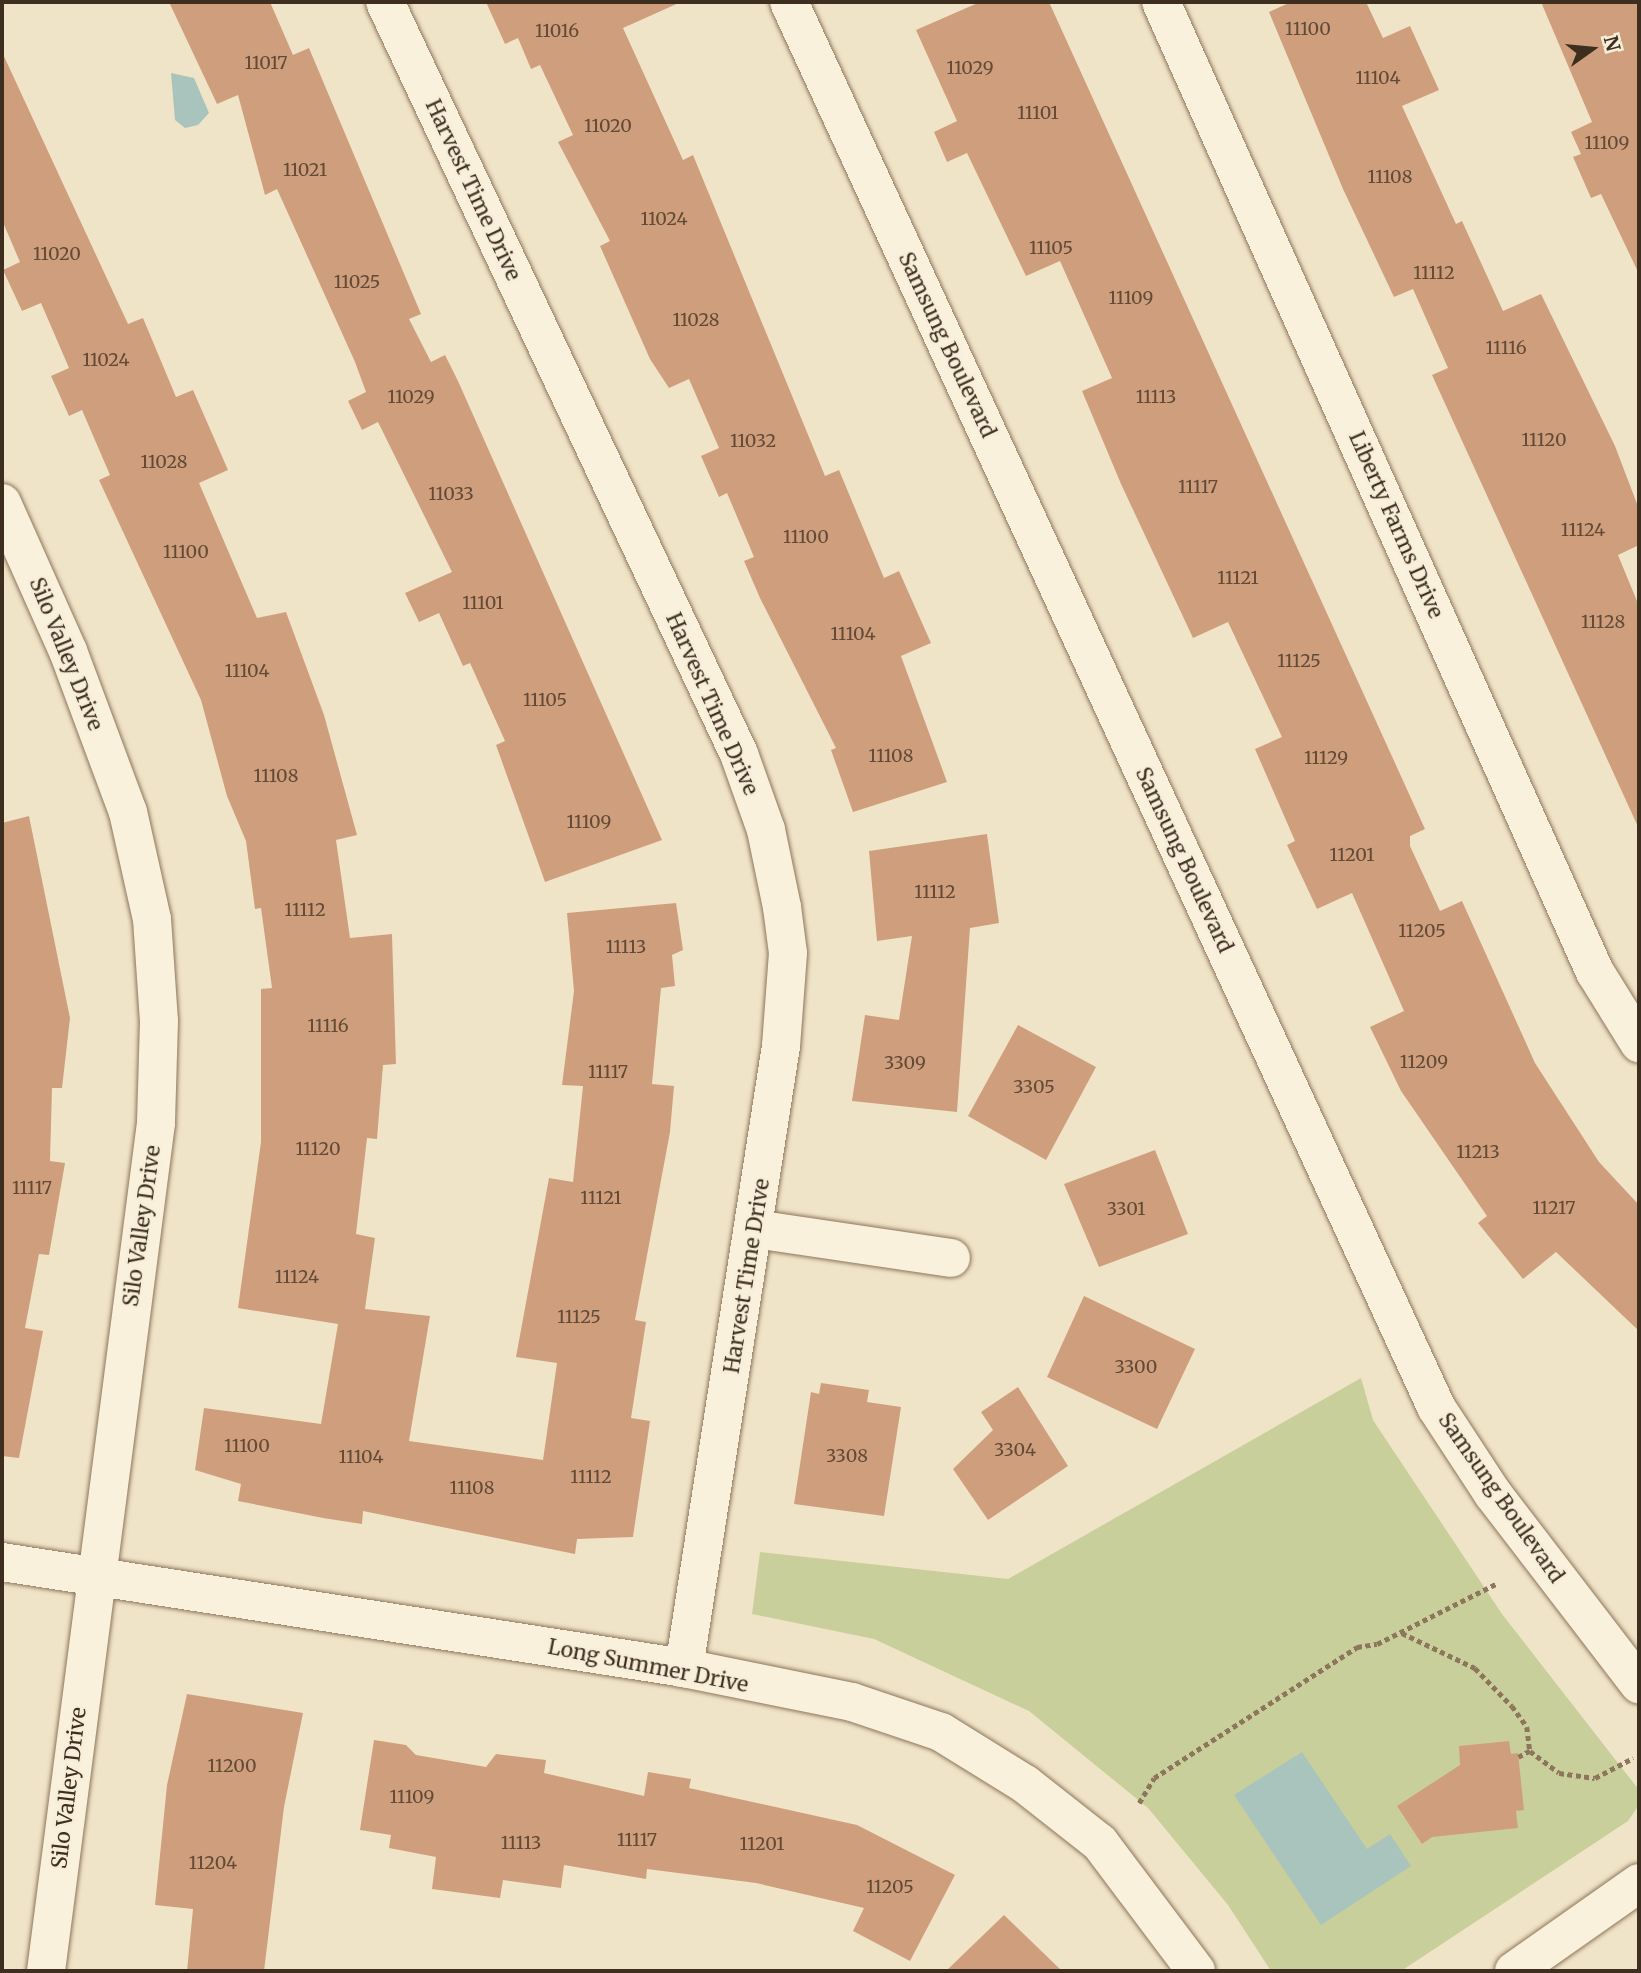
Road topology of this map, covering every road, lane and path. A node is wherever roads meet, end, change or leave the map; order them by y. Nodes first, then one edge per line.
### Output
1 (385, 2) edge
2 (789, 2) edge
3 (1161, 2) edge
4 (2, 503) edge
5 (1639, 1043) edge
6 (755, 1229) junction
7 (951, 1258) dead end
8 (2, 1562) edge
9 (96, 1574) junction
10 (1496, 1584) dead end
11 (1401, 1632) junction
12 (684, 1668) junction
13 (1639, 1684) edge
14 (1530, 1751) junction
15 (1519, 1757) dead end
16 (1633, 1758) dead end
17 (1139, 1803) dead end
18 (1639, 1883) edge
19 (46, 1971) edge
20 (1196, 1971) edge
21 (1514, 1971) edge

1 - 6 street, Harvest Time Drive
2 - 13 street, Samsung Boulevard
3 - 5 street, Liberty Farms Drive
4 - 9 street, Silo Valley Drive
6 - 7 street
6 - 12 street, Harvest Time Drive
8 - 9 street, Long Summer Drive
9 - 12 street, Long Summer Drive
9 - 19 street, Silo Valley Drive
10 - 11 path
11 - 14 path
11 - 17 path
12 - 20 street, Long Summer Drive
14 - 15 path
14 - 16 path
18 - 21 street

